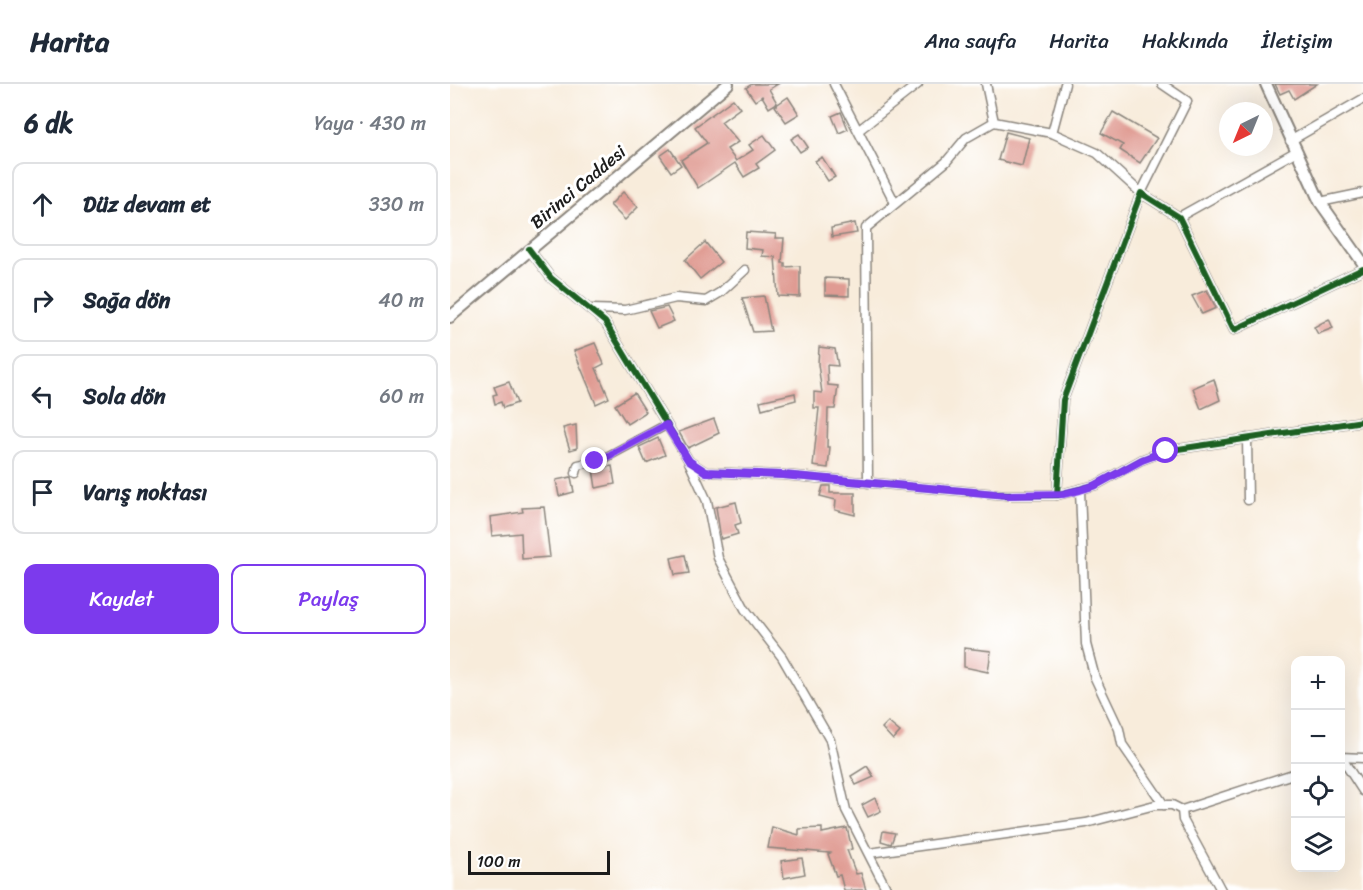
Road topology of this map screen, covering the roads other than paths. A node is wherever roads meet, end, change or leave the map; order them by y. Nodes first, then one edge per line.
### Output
1 (728, 84) edge
2 (834, 84) edge
3 (918, 84) edge
4 (986, 84) edge
5 (1065, 84) edge
6 (1162, 84) edge
7 (1266, 84) edge
8 (1363, 99) edge
9 (994, 122) junction
10 (859, 130) junction
11 (1052, 133) junction
12 (1290, 141) junction
13 (1295, 152) junction
14 (1141, 193) junction
15 (1363, 193) edge
16 (1320, 202) junction
17 (895, 203) junction
18 (1179, 217) junction
19 (529, 249) junction
20 (1363, 263) edge
21 (1363, 269) edge
22 (745, 270) dead end
23 (592, 309) junction
24 (450, 317) edge
25 (1363, 421) edge
26 (666, 425) junction
27 (1247, 438) junction
28 (689, 461) junction
29 (576, 473) dead end
30 (868, 483) junction
31 (1080, 490) junction
32 (1057, 495) junction
33 (1248, 501) dead end
34 (1345, 757) edge
35 (1363, 758) edge
36 (1345, 763) edge
37 (1291, 775) edge
38 (1363, 791) edge
39 (1164, 805) junction
40 (1182, 810) junction
41 (868, 853) junction
42 (887, 890) edge
43 (1221, 890) edge

1 - 19 street, Birinci Caddesi
2 - 10 street
3 - 10 street
4 - 9 street
5 - 11 street
6 - 14 street
7 - 12 street
8 - 12 street
9 - 11 street
9 - 17 street
10 - 17 street
11 - 14 street
12 - 13 street
13 - 16 street
13 - 18 street
14 - 18 street
14 - 32 street
15 - 16 street
16 - 20 street
17 - 30 street
18 - 21 street
19 - 23 street
19 - 24 street, Birinci Caddesi
22 - 23 street
23 - 26 street
25 - 27 street
26 - 28 street
26 - 29 street
27 - 31 street
27 - 33 street
28 - 30 street
28 - 41 street
30 - 32 street
31 - 32 street
31 - 39 street
34 - 35 street
36 - 38 street
37 - 40 street
39 - 40 street
39 - 41 street
40 - 43 street
41 - 42 street

